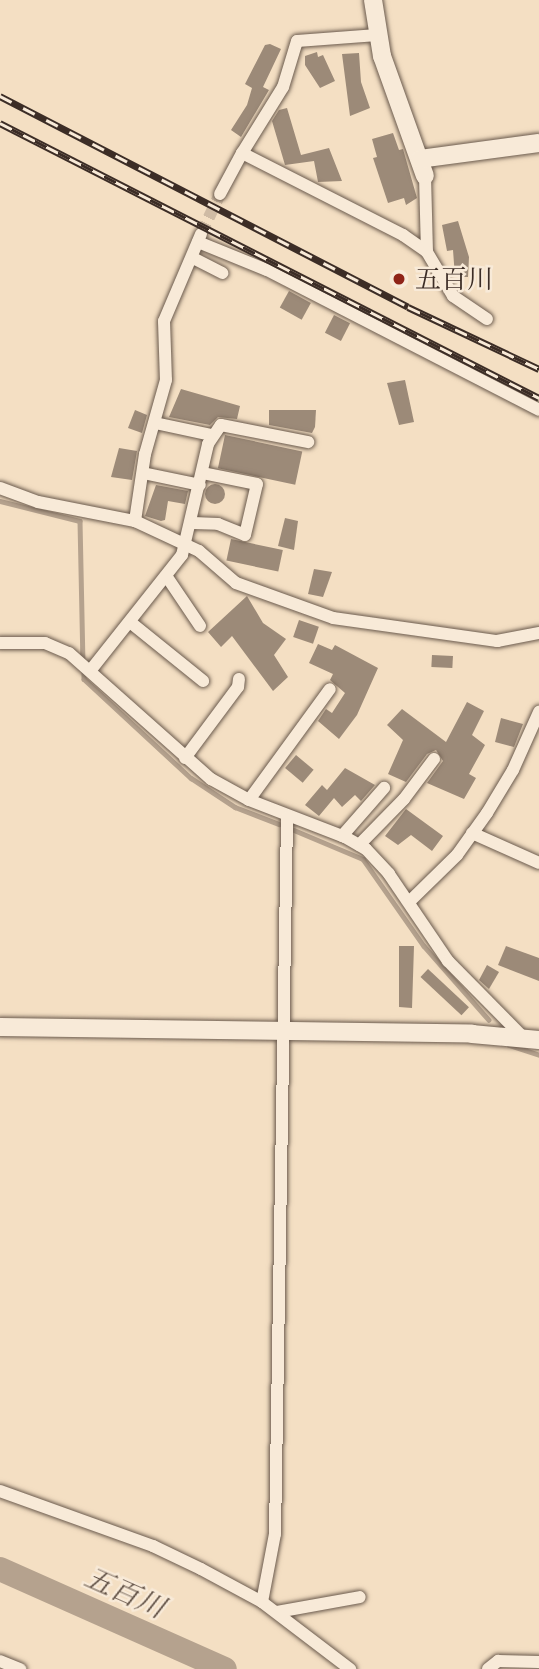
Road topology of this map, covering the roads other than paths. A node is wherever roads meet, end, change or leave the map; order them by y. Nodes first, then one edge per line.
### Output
1 (373, 0) edge
2 (377, 35) junction
3 (539, 144) edge
4 (242, 153) junction
5 (423, 168) junction
6 (220, 194) tunnel mouth
7 (427, 252) junction
8 (193, 258) junction
9 (222, 273) dead end
10 (487, 319) dead end
11 (539, 410) edge
12 (155, 423) junction
13 (211, 435) junction
14 (307, 442) dead end
15 (143, 473) junction
16 (202, 479) junction
17 (0, 488) edge
18 (135, 521) junction
19 (193, 523) junction
20 (186, 545) junction
21 (167, 578) junction
22 (130, 622) junction
23 (200, 626) dead end
24 (539, 633) edge
25 (0, 642) edge
26 (89, 669) junction
27 (239, 679) dead end
28 (203, 681) dead end
29 (330, 689) dead end
30 (539, 712) edge
31 (185, 758) junction
32 (434, 759) dead end
33 (384, 788) dead end
34 (249, 800) junction
35 (287, 817) junction
36 (472, 833) junction
37 (342, 836) junction
38 (359, 845) junction
39 (539, 863) edge
40 (409, 902) junction
41 (0, 1027) edge
42 (284, 1030) junction
43 (531, 1039) edge
44 (0, 1491) edge
45 (360, 1597) dead end
46 (262, 1602) junction
47 (277, 1612) junction
48 (0, 1661) edge
49 (539, 1662) edge
50 (20, 1669) edge
51 (350, 1669) edge
52 (488, 1669) edge

1 - 2 street
2 - 4 street
2 - 5 street
3 - 5 street
4 - 6 street
4 - 7 street
5 - 7 street
7 - 10 street
8 - 9 street
8 - 11 street
8 - 12 street
12 - 13 street
12 - 15 street
13 - 14 street
13 - 16 street
15 - 16 street
15 - 18 street
16 - 19 street
16 - 19 street
17 - 18 street
18 - 20 street
19 - 20 street
20 - 21 street
20 - 24 street
21 - 22 street
21 - 23 street
22 - 26 street
22 - 28 street
25 - 26 street
26 - 31 street
27 - 31 street
29 - 34 street
30 - 36 street
31 - 34 street
32 - 38 street
33 - 37 street
34 - 35 street
35 - 37 street
35 - 42 street
36 - 39 street
36 - 40 street
37 - 38 street
38 - 40 street
40 - 43 street
41 - 42 street
42 - 43 street
42 - 46 street
44 - 46 street
45 - 47 street
46 - 47 street
47 - 51 street
48 - 50 street
49 - 52 street

